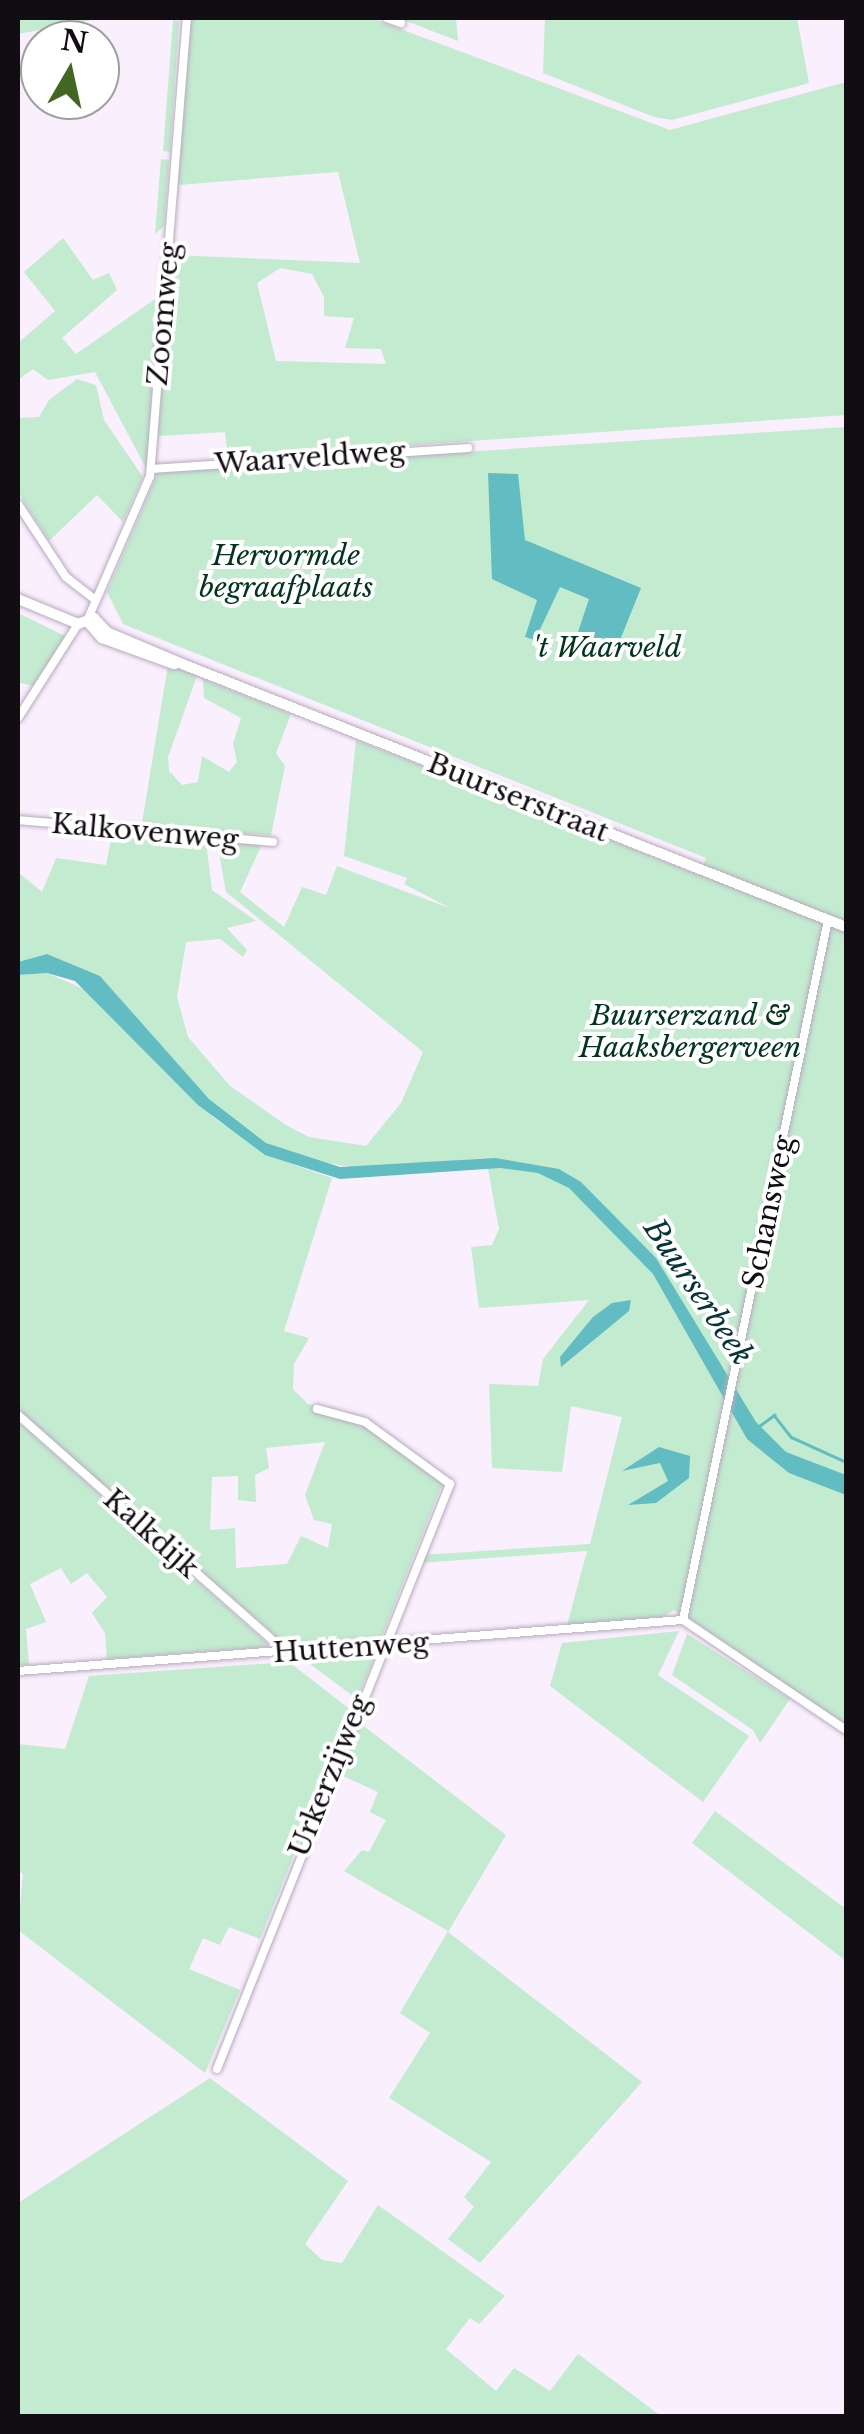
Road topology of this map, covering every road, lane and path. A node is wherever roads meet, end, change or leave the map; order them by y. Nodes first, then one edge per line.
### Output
1 (186, 18) edge
2 (387, 18) edge
3 (401, 23) dead end
4 (468, 448) dead end
5 (151, 469) junction
6 (18, 504) edge
7 (18, 599) edge
8 (94, 599) junction
9 (86, 621) junction
10 (18, 718) edge
11 (18, 820) edge
12 (273, 842) dead end
13 (828, 920) junction
14 (846, 928) edge
15 (317, 1409) dead end
16 (18, 1414) edge
17 (683, 1620) junction
18 (382, 1646) junction
19 (286, 1652) junction
20 (18, 1671) edge
21 (846, 1730) edge
22 (217, 2070) dead end

1 - 5 street, Zoomweg
2 - 3 street
4 - 5 street, Waarveldweg
5 - 8 street, Zoomweg
6 - 8 street
7 - 9 main road, Buurserstraat
8 - 9 street, Zoomweg
9 - 10 street
9 - 13 main road, Buurserstraat
11 - 12 street, Kalkovenweg
13 - 14 main road, Buurserstraat
13 - 17 street, Schansweg
15 - 18 street, Urkerzijweg
16 - 19 street, Kalkdijk
17 - 18 street, Huttenweg
17 - 21 street
18 - 19 street, Huttenweg
18 - 22 street, Urkerzijweg
19 - 20 street, Huttenweg

